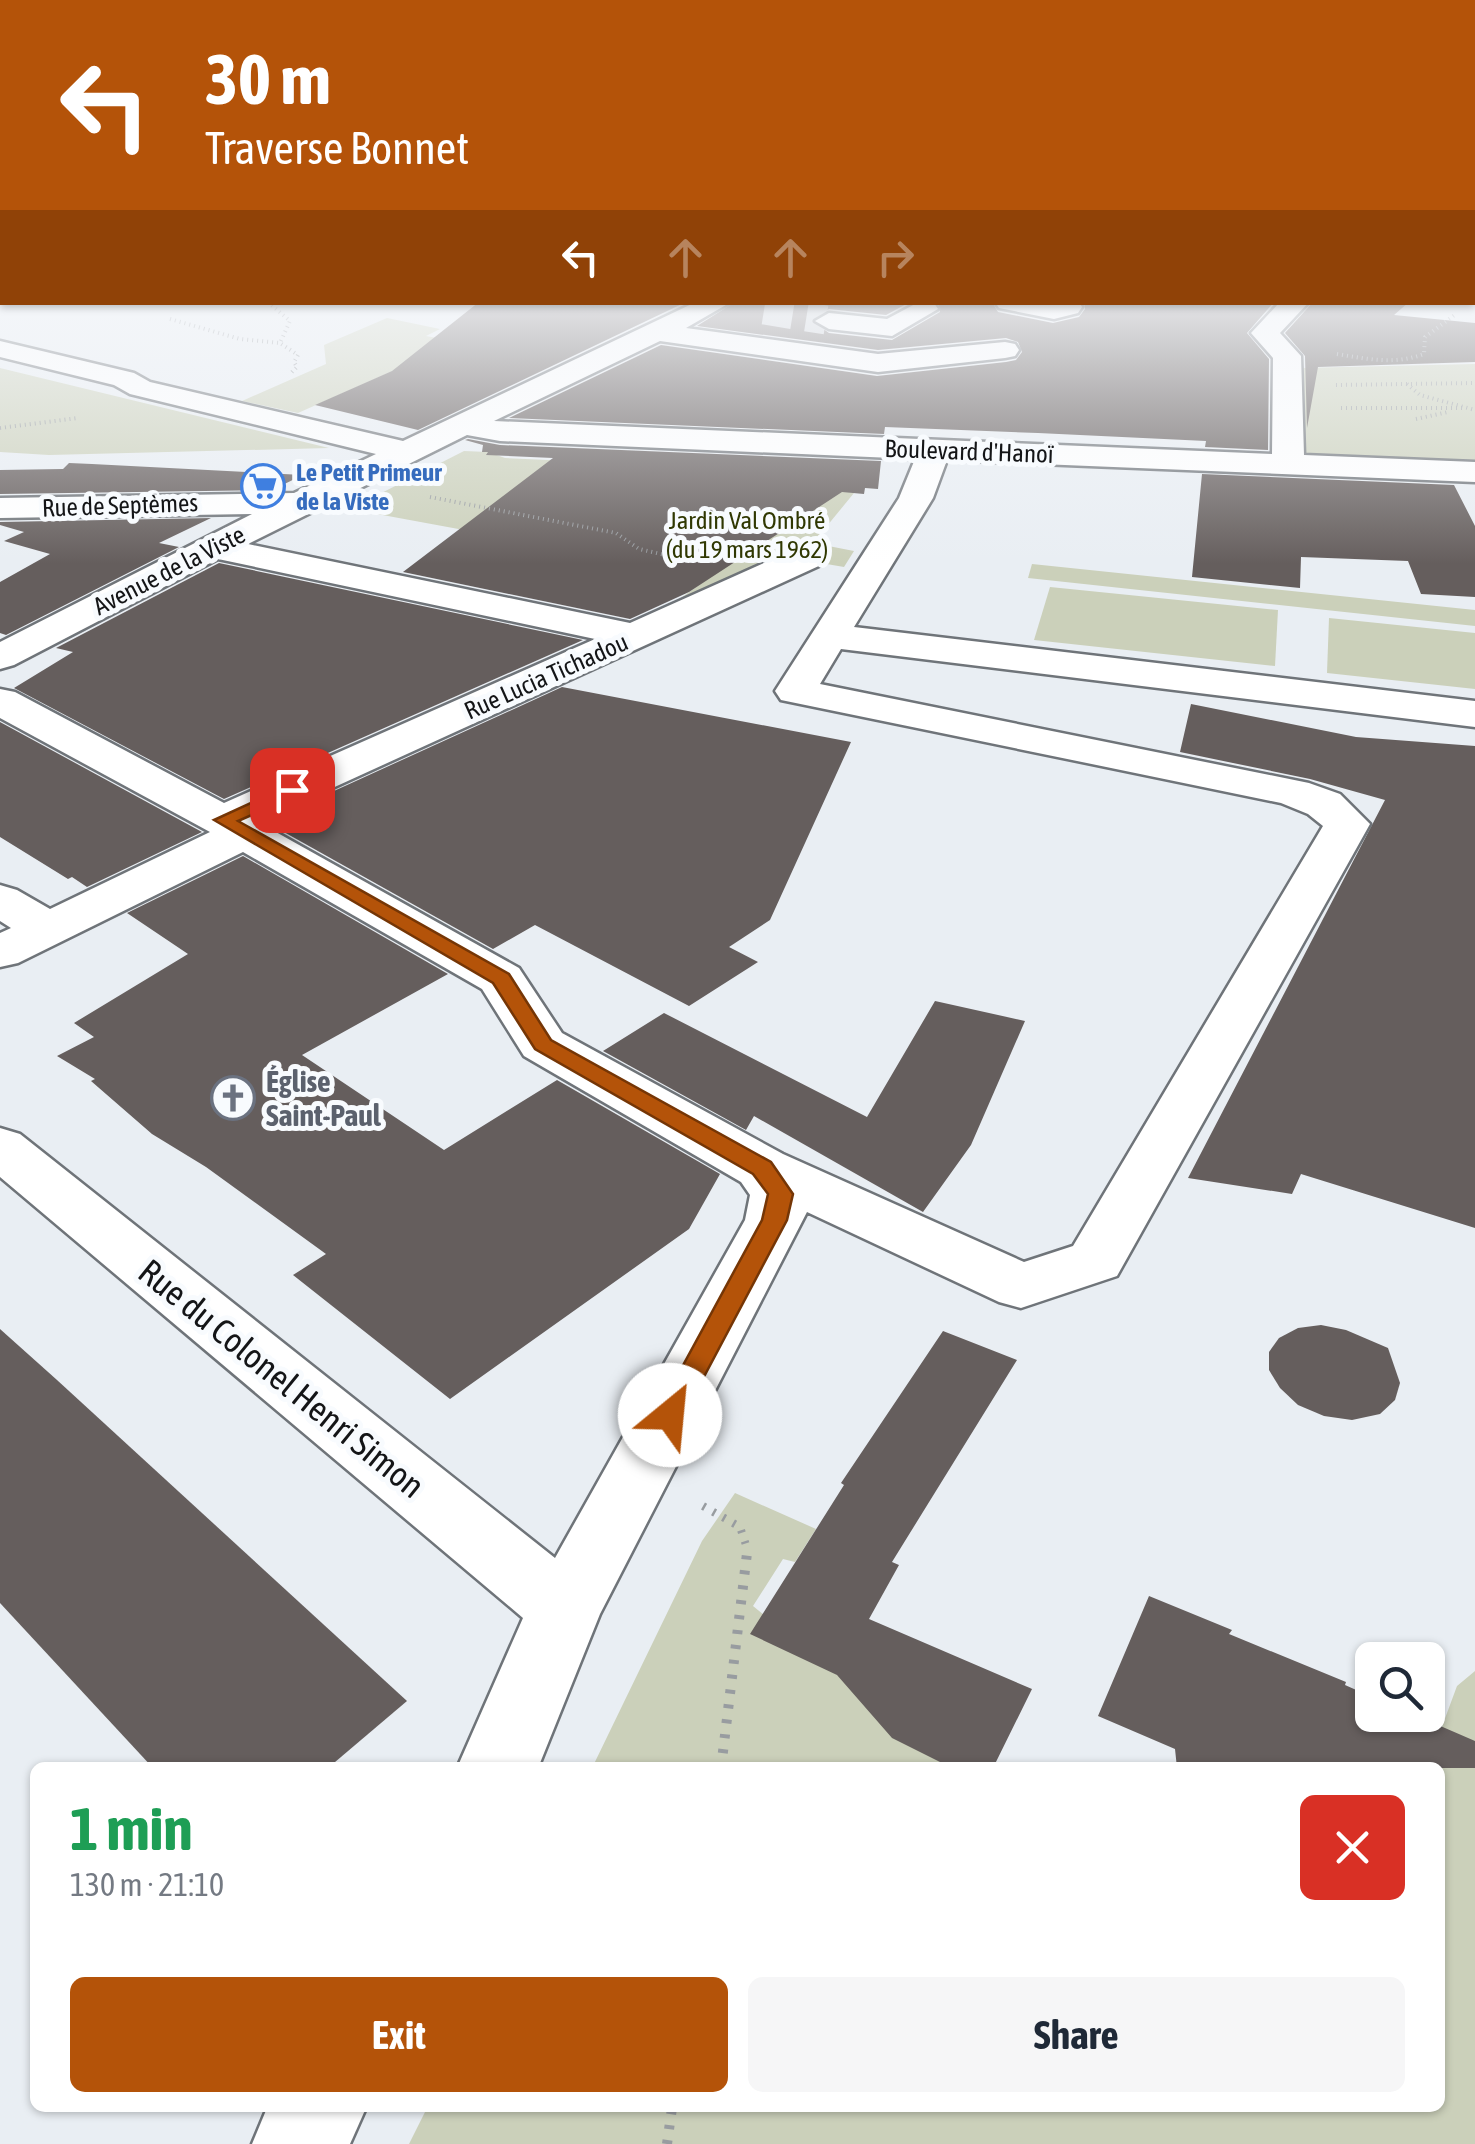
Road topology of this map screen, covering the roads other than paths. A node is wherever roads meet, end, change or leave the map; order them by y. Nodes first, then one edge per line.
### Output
1 (56, 364) edge
2 (590, 364) edge
3 (1287, 364) edge
4 (464, 425) junction
5 (936, 449) junction
6 (411, 453) junction
7 (1288, 464) junction
8 (1475, 472) edge
9 (300, 503) junction
10 (0, 508) edge
11 (212, 547) junction
12 (808, 556) dead end
13 (638, 636) junction
14 (830, 636) junction
15 (0, 657) edge
16 (0, 700) edge
17 (1475, 714) edge
18 (234, 827) junction
19 (0, 900) edge
20 (48, 929) junction
21 (0, 952) edge
22 (0, 1147) edge
23 (762, 1168) junction
24 (565, 1610) junction
25 (500, 1762) edge
26 (316, 2112) edge
27 (300, 2144) edge

1 - 6 street
2 - 4 street, Avenue de la Viste
3 - 7 street
4 - 5 street, Boulevard d'Hanoï
4 - 6 street, Avenue de la Viste
5 - 7 street, Boulevard d'Hanoï
5 - 14 street
6 - 9 street, Avenue de la Viste
7 - 8 street, Boulevard d'Hanoï
9 - 10 street, Rue de Septèmes
9 - 11 street, Avenue de la Viste
11 - 13 street, Rue Lucia Tichadou
11 - 15 street, Avenue de la Viste
12 - 13 street
13 - 18 street, Rue Lucia Tichadou
14 - 17 street
14 - 23 street
16 - 18 street
18 - 20 street, Rue Lucia Tichadou
18 - 23 street
19 - 20 street
20 - 21 street, Rue Lucia Tichadou
22 - 24 street, Rue du Colonel Henri Simon
23 - 24 street
24 - 25 street
26 - 27 street

